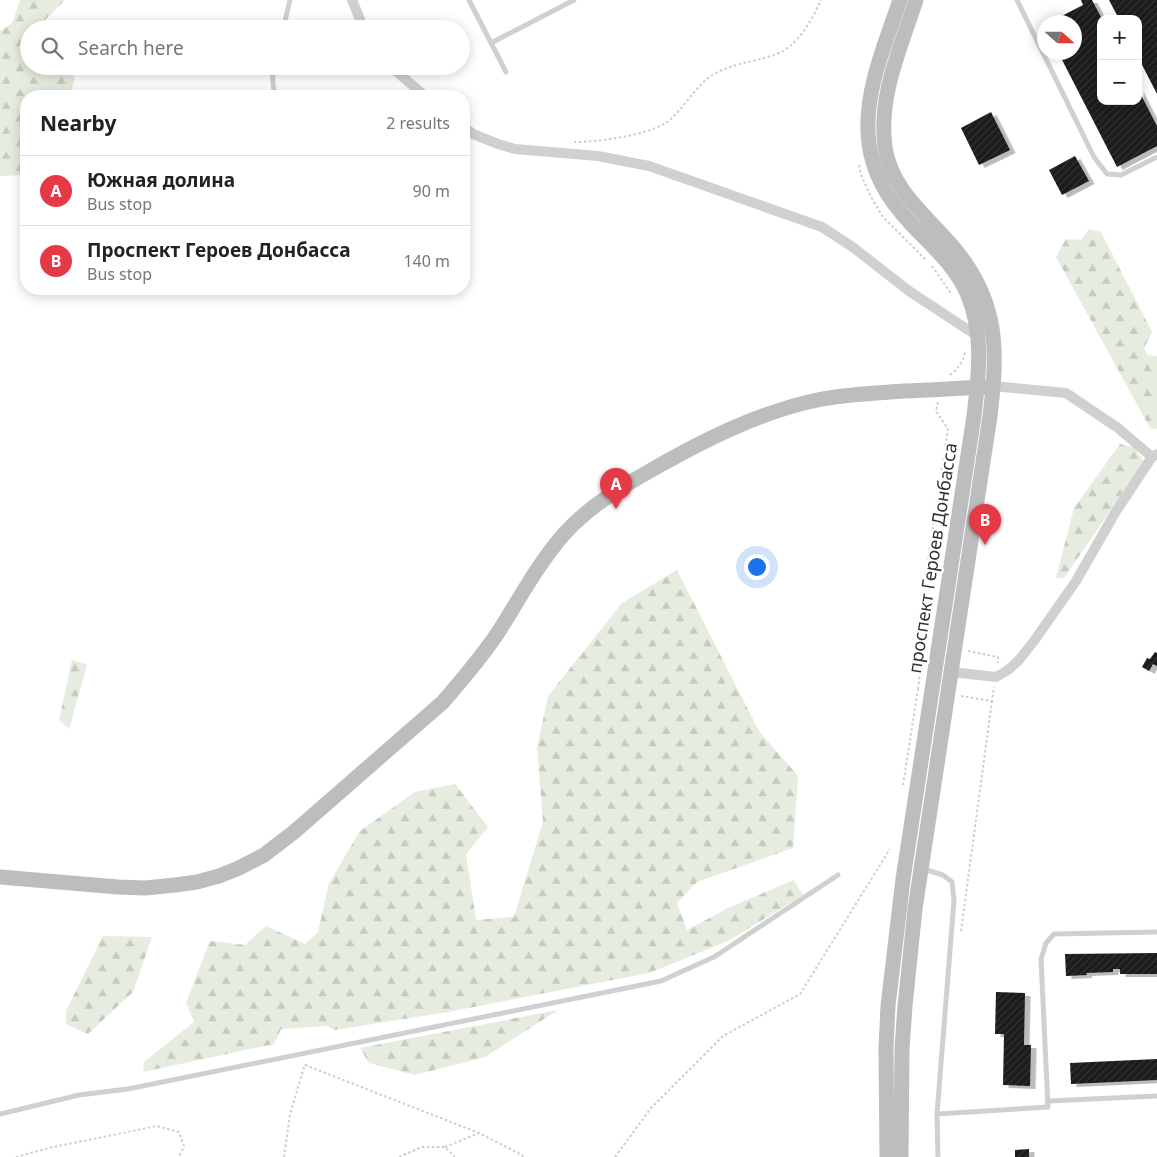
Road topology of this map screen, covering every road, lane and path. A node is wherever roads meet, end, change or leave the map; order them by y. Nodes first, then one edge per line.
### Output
1 (290, 0) edge
2 (352, 0) edge
3 (469, 0) edge
4 (574, 0) edge
5 (821, 0) edge
6 (900, 0) edge
7 (916, 0) edge
8 (1017, 0) edge
9 (285, 20) edge
10 (360, 20) edge
11 (491, 43) junction
12 (506, 72) dead end
13 (272, 75) edge
14 (400, 75) edge
15 (274, 90) edge
16 (418, 90) edge
17 (470, 132) edge
18 (572, 142) dead end
19 (1157, 156) edge
20 (858, 158) dead end
21 (952, 295) dead end
22 (972, 341) junction
23 (993, 386) junction
24 (978, 387) junction
25 (939, 389) junction
26 (1155, 455) edge
27 (931, 647) junction
28 (951, 672) junction
29 (918, 689) dead end
30 (992, 701) dead end
31 (890, 849) dead end
32 (920, 868) junction
33 (838, 875) dead end
34 (0, 878) edge
35 (1157, 932) edge
36 (960, 938) dead end
37 (309, 1052) junction
38 (305, 1065) junction
39 (1157, 1096) edge
40 (1048, 1101) junction
41 (0, 1114) edge
42 (937, 1114) junction
43 (479, 1133) junction
44 (444, 1147) junction
45 (16, 1157) edge
46 (179, 1157) edge
47 (284, 1157) edge
48 (399, 1157) edge
49 (454, 1157) edge
50 (523, 1157) edge
51 (616, 1157) edge
52 (887, 1157) edge
53 (901, 1157) edge
54 (938, 1157) edge

1 - 9 lane
2 - 10 street
3 - 11 lane
4 - 11 lane
5 - 18 path
6 - 22 street, проспект Героев Донбасса
7 - 23 street, проспект Героев Донбасса
8 - 19 lane
11 - 12 lane
13 - 15 lane
14 - 16 street
17 - 22 street
20 - 21 path
22 - 24 street, проспект Героев Донбасса
22 - 25 path
23 - 24 street
23 - 26 street
23 - 28 street, проспект Героев Донбасса
24 - 25 street
24 - 27 street, проспект Героев Донбасса
25 - 27 path
25 - 34 street
26 - 28 street
27 - 29 path
27 - 52 street, проспект Героев Донбасса
28 - 32 street, проспект Героев Донбасса
30 - 36 path
31 - 51 path
32 - 42 lane
32 - 53 street, проспект Героев Донбасса
33 - 37 lane
35 - 40 lane
37 - 38 path
37 - 41 lane
38 - 43 path
38 - 47 path
39 - 40 lane
40 - 42 lane
42 - 54 lane
43 - 44 path
43 - 50 path
44 - 48 path
44 - 49 path
45 - 46 path

